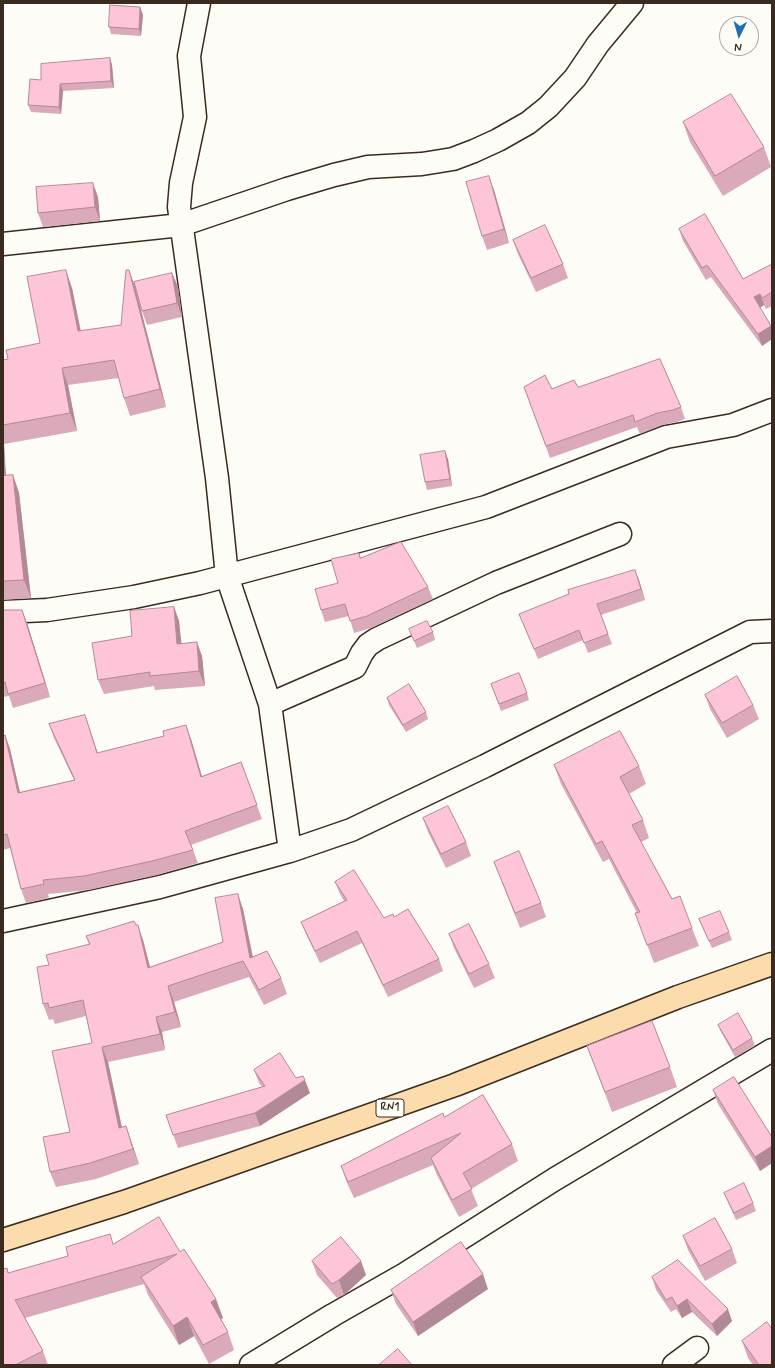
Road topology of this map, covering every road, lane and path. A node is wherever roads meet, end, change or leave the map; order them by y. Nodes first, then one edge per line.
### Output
1 (198, 3) edge
2 (632, 3) edge
3 (181, 225) junction
4 (3, 244) edge
5 (772, 410) edge
6 (620, 534) dead end
7 (227, 576) junction
8 (3, 612) edge
9 (772, 631) edge
10 (270, 704) junction
11 (290, 851) junction
12 (3, 921) edge
13 (772, 964) edge
14 (772, 1050) edge
15 (3, 1240) edge
16 (697, 1348) dead end
17 (251, 1365) edge
18 (674, 1365) edge

1 - 3 street
2 - 3 street
3 - 4 street
3 - 7 street
5 - 7 street
6 - 10 street
7 - 8 street
7 - 10 street
9 - 11 street
10 - 11 street
11 - 12 street
13 - 15 highway, RN1
14 - 17 street
16 - 18 street

